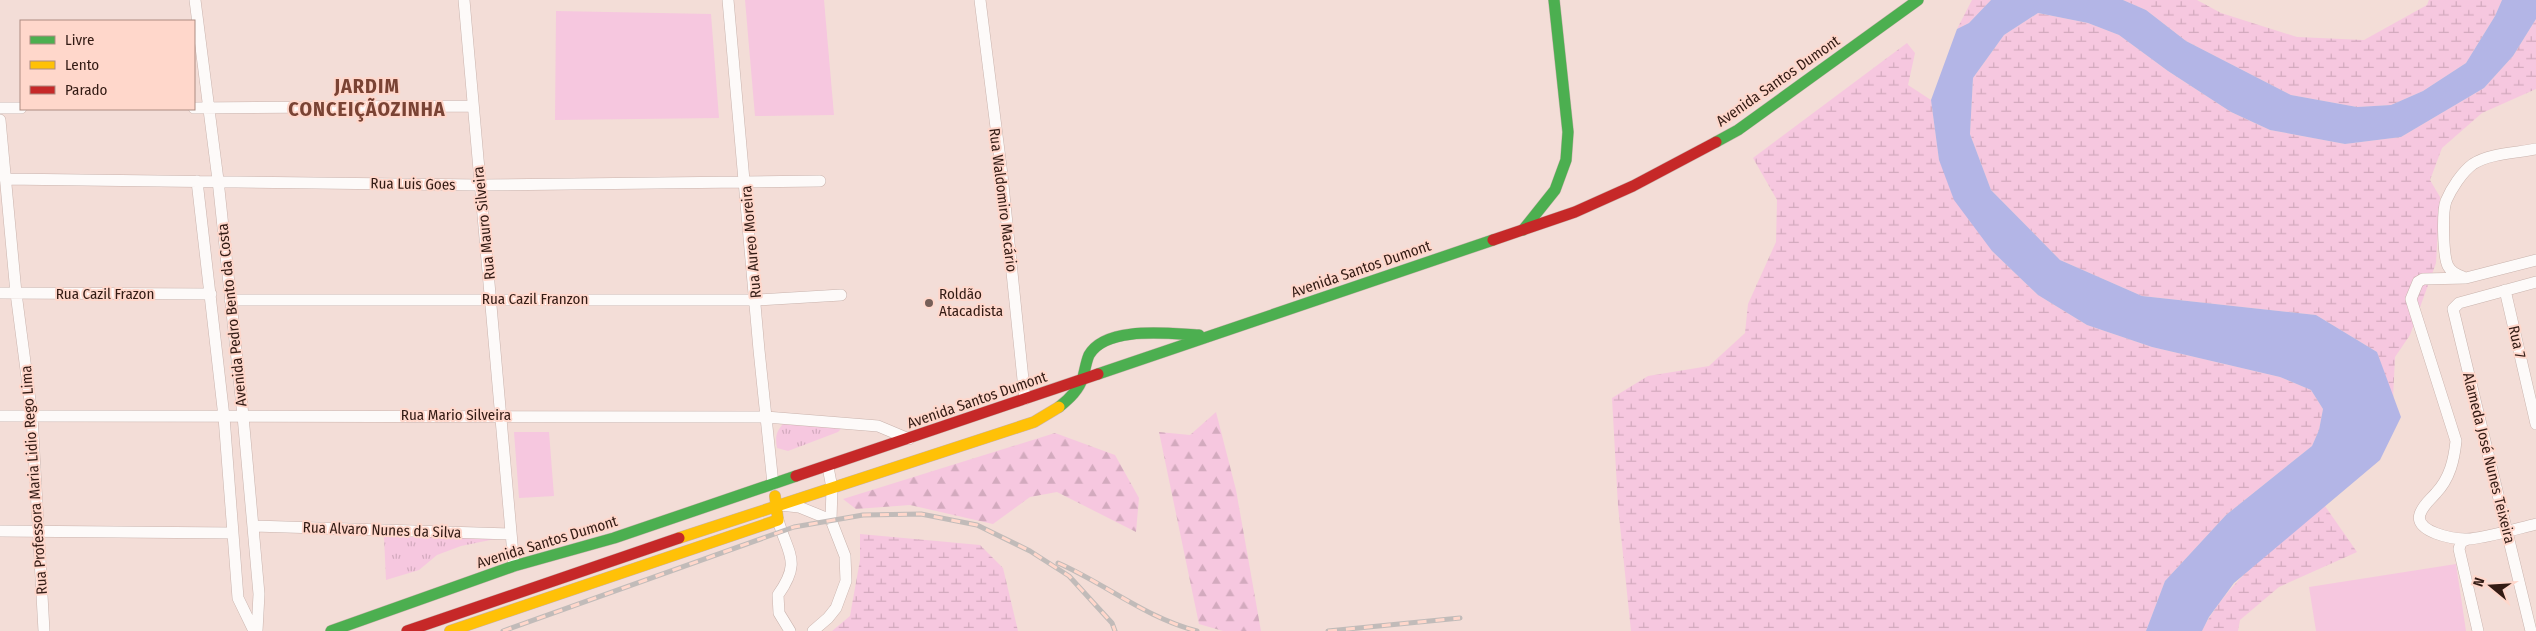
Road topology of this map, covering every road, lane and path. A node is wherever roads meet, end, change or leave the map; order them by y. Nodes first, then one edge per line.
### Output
1 (195, 0) edge
2 (464, 0) edge
3 (728, 0) edge
4 (980, 0) edge
5 (1554, 0) edge
6 (1918, 0) edge
7 (473, 106) junction
8 (0, 108) edge
9 (20, 108) edge
10 (195, 108) edge
11 (208, 108) junction
12 (0, 120) edge
13 (2536, 149) edge
14 (5, 179) junction
15 (218, 180) junction
16 (197, 181) junction
17 (820, 181) dead end
18 (746, 182) junction
19 (479, 185) junction
20 (1523, 230) junction
21 (2536, 260) edge
22 (2466, 278) junction
23 (2536, 282) edge
24 (2506, 290) junction
25 (0, 293) edge
26 (16, 293) junction
27 (211, 294) junction
28 (841, 295) dead end
29 (492, 299) junction
30 (230, 300) junction
31 (756, 300) junction
32 (1208, 335) junction
33 (1082, 380) junction
34 (1025, 399) junction
35 (500, 415) junction
36 (0, 416) edge
37 (32, 416) junction
38 (243, 416) junction
39 (766, 416) junction
40 (224, 417) junction
41 (2536, 424) edge
42 (909, 439) junction
43 (828, 466) junction
44 (774, 484) junction
45 (832, 488) junction
46 (776, 505) junction
47 (778, 520) junction
48 (831, 520) junction
49 (2536, 524) edge
50 (253, 526) junction
51 (0, 531) edge
52 (2508, 531) junction
53 (40, 533) junction
54 (233, 533) junction
55 (511, 534) junction
56 (2466, 540) junction
57 (514, 566) junction
58 (44, 631) edge
59 (256, 631) edge
60 (330, 631) edge
61 (407, 631) edge
62 (450, 631) edge
63 (790, 631) edge
64 (813, 631) edge
65 (2478, 631) edge
66 (2531, 631) edge

1 - 11 street, Avenida Pedro Bento da Costa
2 - 7 street, Rua Mauro Silveira
3 - 18 street, Rua Aureo Moreira
4 - 34 street, Rua Waldomiro Macário
5 - 20 main road
6 - 20 main road, Avenida Santos Dumont
7 - 11 street
7 - 19 street, Rua Mauro Silveira
8 - 9 street
10 - 11 street
11 - 15 street, Avenida Pedro Bento da Costa
12 - 14 street, Rua Professora Maria Lidio Rego Lima
13 - 22 street
14 - 16 street, Rua Luis Goes
14 - 26 street, Rua Professora Maria Lidio Rego Lima
15 - 16 street, Rua Luis Goes
15 - 19 street, Rua Luis Goes
15 - 30 street, Avenida Pedro Bento da Costa
16 - 27 street, Avenida Pedro Bento da Costa
17 - 18 street, Rua Luis Goes
18 - 19 street, Rua Luis Goes
18 - 31 street, Rua Aureo Moreira
19 - 29 street, Rua Mauro Silveira
20 - 32 main road, Avenida Santos Dumont
21 - 22 street
22 - 56 street
23 - 24 street
24 - 41 street, Rua 7
24 - 52 street, Alameda José Nunes Teixeira
25 - 26 street, Rua Cazil Frazon
26 - 27 street, Rua Cazil Frazon
26 - 37 street, Rua Professora Maria Lidio Rego Lima
27 - 40 street, Avenida Pedro Bento da Costa
28 - 31 street, Rua Cazil Franzon
29 - 30 street, Rua Cazil Franzon
29 - 31 street, Rua Cazil Franzon
29 - 35 street, Rua Mauro Silveira
30 - 38 street, Avenida Pedro Bento da Costa
31 - 39 street, Rua Aureo Moreira
32 - 33 main road, Avenida Santos Dumont
32 - 33 main road
33 - 34 main road, Avenida Santos Dumont
33 - 45 main road
34 - 42 main road, Avenida Santos Dumont
35 - 38 street, Rua Mario Silveira
35 - 39 street, Rua Mario Silveira
35 - 55 street, Rua Mauro Silveira
36 - 37 street, Rua Mario Silveira
37 - 40 street, Rua Mario Silveira
37 - 53 street, Rua Professora Maria Lidio Rego Lima
38 - 40 street, Rua Mario Silveira
38 - 50 street, Avenida Pedro Bento da Costa
39 - 42 street, Rua Mario Silveira
39 - 44 street, Rua Aureo Moreira
40 - 54 street, Avenida Pedro Bento da Costa
42 - 43 main road, Avenida Santos Dumont
43 - 44 main road, Avenida Santos Dumont
43 - 45 street
44 - 46 main road
44 - 57 main road, Avenida Santos Dumont
45 - 46 main road
45 - 48 street
46 - 47 main road
46 - 48 street
46 - 61 main road
47 - 62 main road
47 - 63 street
48 - 64 street
49 - 52 street
50 - 55 street, Rua Alvaro Nunes da Silva
50 - 59 street, Avenida Pedro Bento da Costa
51 - 53 street
52 - 56 street
52 - 66 street, Alameda José Nunes Teixeira
53 - 54 street
53 - 58 street, Rua Professora Maria Lidio Rego Lima
54 - 59 street, Avenida Pedro Bento da Costa
55 - 57 street, Rua Mauro Silveira
56 - 65 street
57 - 60 main road, Avenida Santos Dumont

